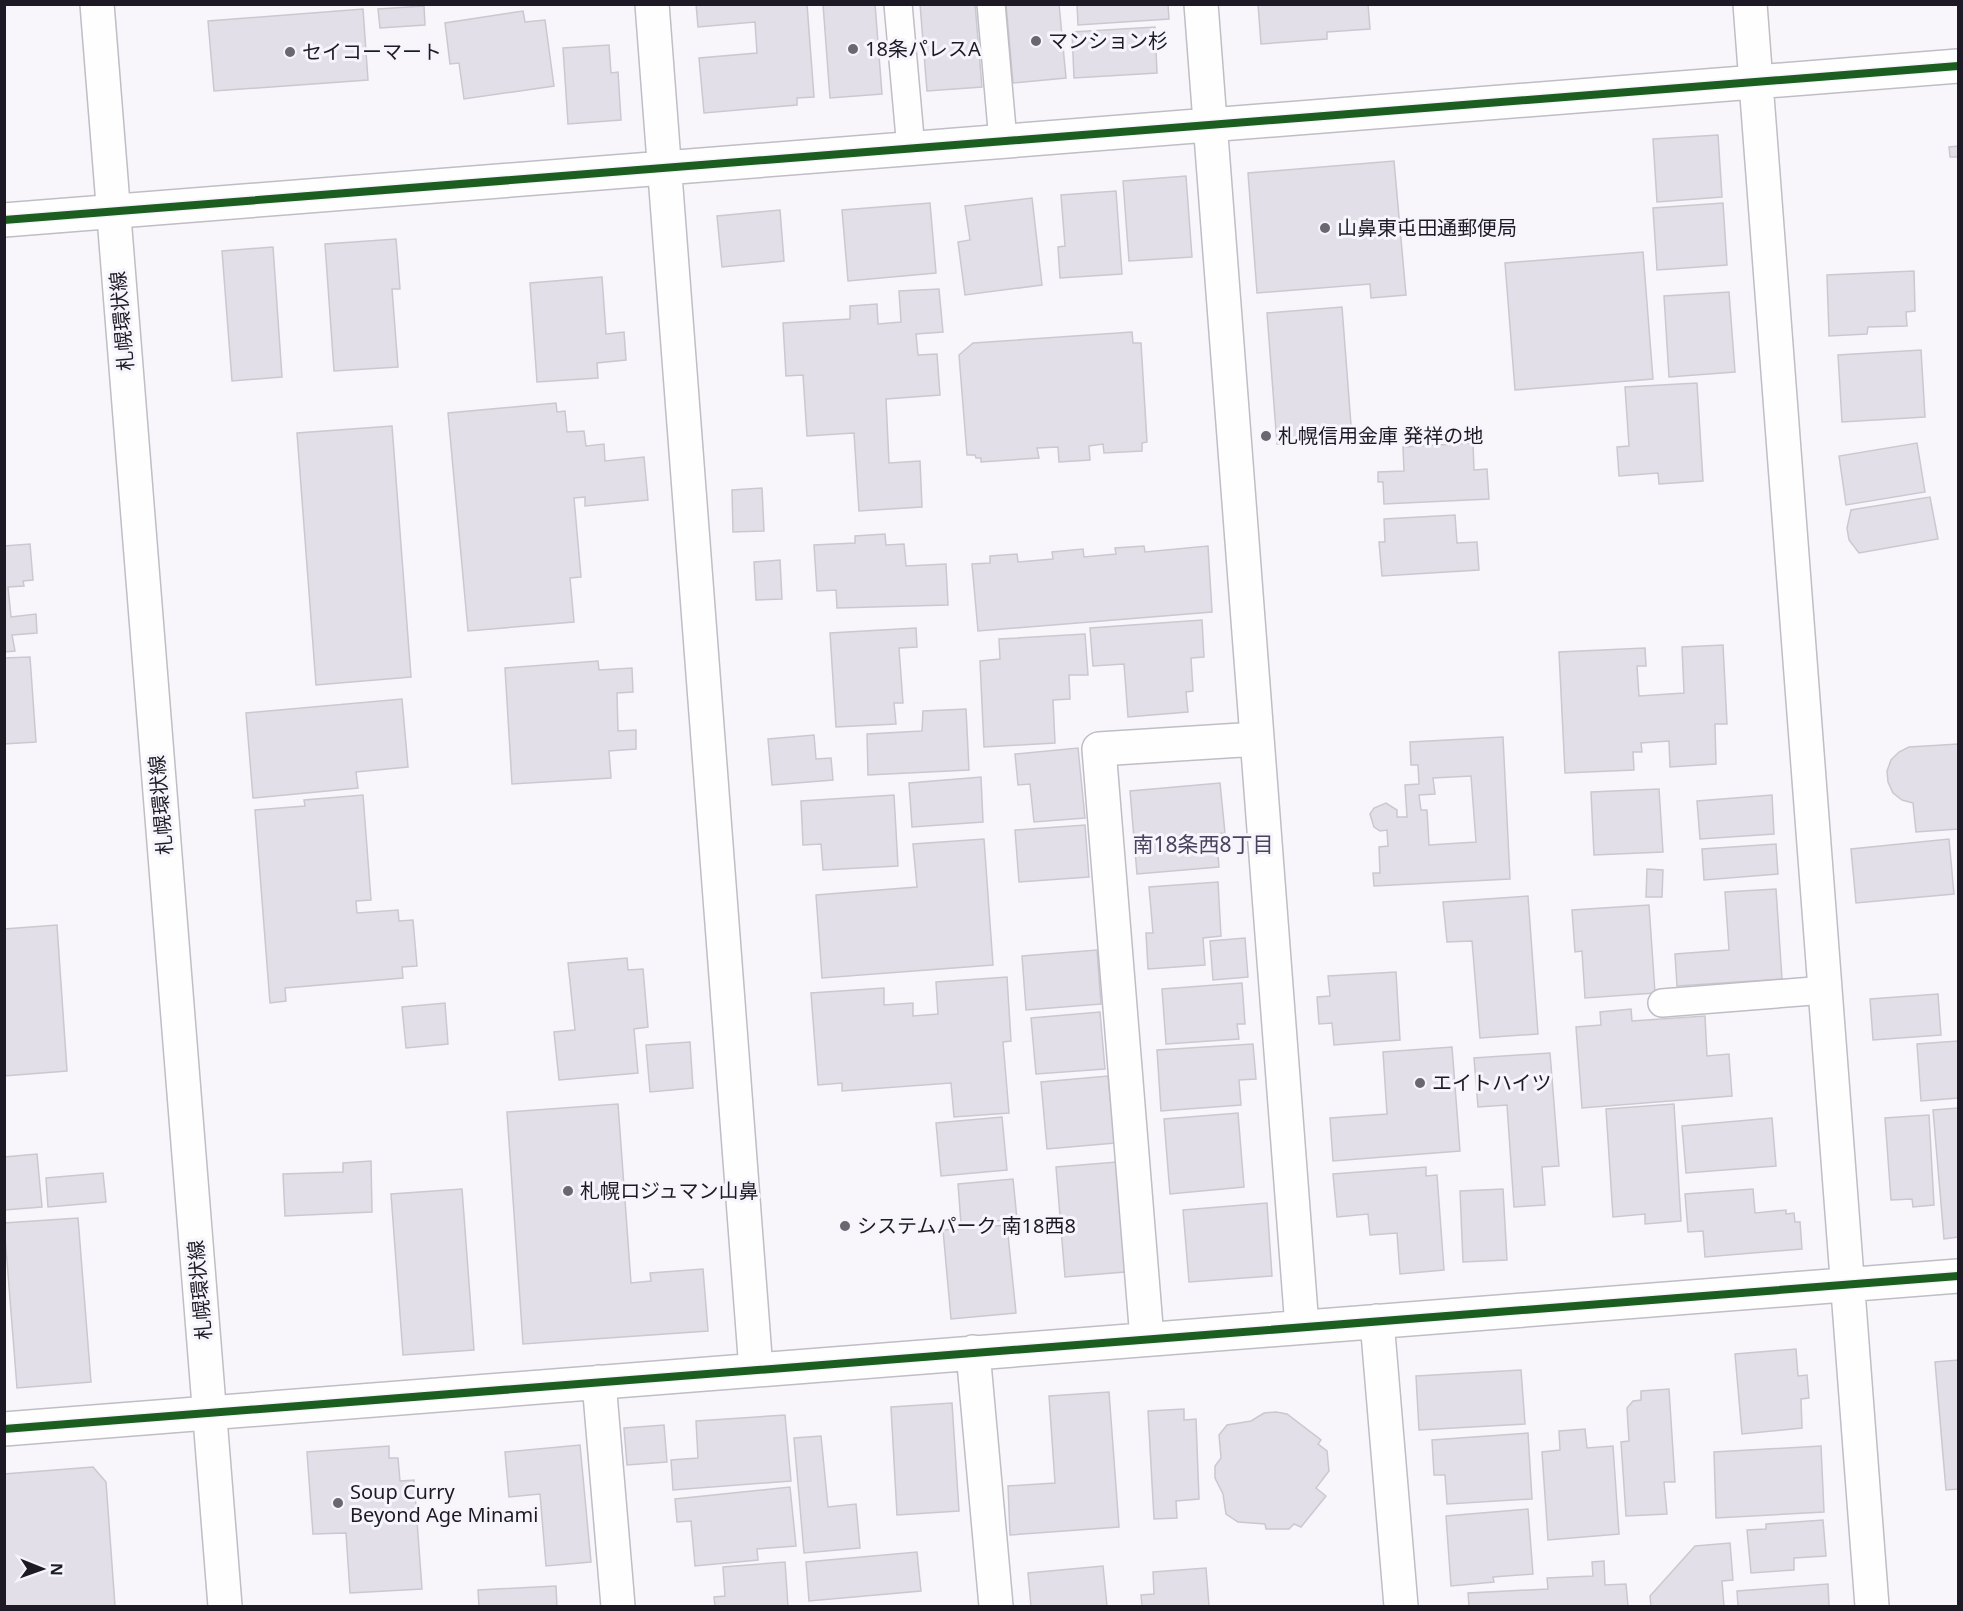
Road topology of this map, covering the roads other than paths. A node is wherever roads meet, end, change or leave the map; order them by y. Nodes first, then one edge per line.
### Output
1 (97, 4) edge
2 (652, 4) edge
3 (898, 4) edge
4 (992, 4) edge
5 (1201, 4) edge
6 (1750, 4) edge
7 (1959, 66) edge
8 (1755, 82) junction
9 (1210, 125) junction
10 (1003, 141) junction
11 (911, 149) junction
12 (664, 168) junction
13 (113, 212) junction
14 (4, 220) edge
15 (1257, 739) junction
16 (1825, 990) junction
17 (1662, 1003) dead end
18 (1959, 1276) edge
19 (1848, 1285) junction
20 (1377, 1321) junction
21 (1302, 1327) junction
22 (1147, 1339) junction
23 (973, 1352) junction
24 (756, 1370) junction
25 (599, 1382) junction
26 (210, 1413) junction
27 (4, 1429) edge
28 (225, 1606) edge
29 (618, 1606) edge
30 (996, 1606) edge
31 (1401, 1606) edge
32 (1872, 1606) edge

1 - 13 street, 札幌環状線
2 - 12 street
3 - 11 lane
4 - 10 lane
5 - 9 street
6 - 8 street
7 - 8 street
8 - 9 street
8 - 16 street
9 - 10 street
9 - 15 street
10 - 11 street
11 - 12 street
12 - 13 street
12 - 24 street
13 - 14 street
13 - 26 street, 札幌環状線
15 - 21 street
15 - 22 street
16 - 17 lane
16 - 19 street
18 - 19 street
19 - 20 street
19 - 32 street
20 - 21 street
20 - 31 street
21 - 22 street
22 - 23 street
23 - 24 street
23 - 30 street
24 - 25 street
25 - 26 street
25 - 29 street
26 - 27 street
26 - 28 street, 札幌環状線

